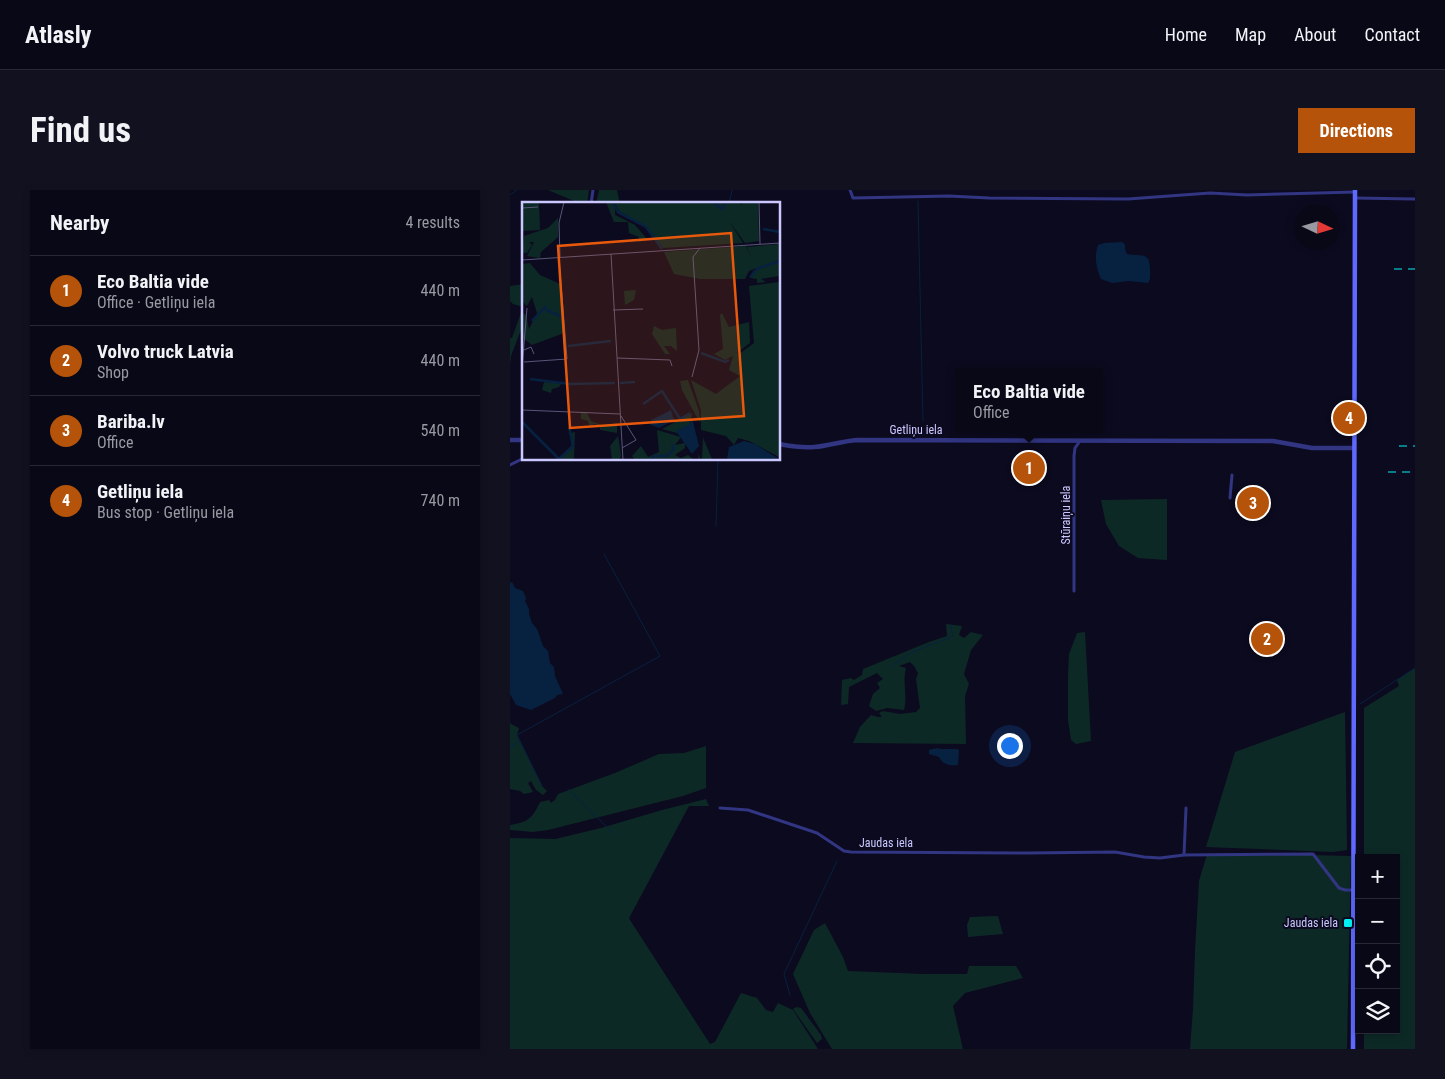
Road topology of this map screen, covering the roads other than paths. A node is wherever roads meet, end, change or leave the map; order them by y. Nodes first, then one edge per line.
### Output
1 (850, 190) edge
2 (1355, 191) edge
3 (1355, 198) junction
4 (1415, 199) edge
5 (1080, 441) junction
6 (780, 444) edge
7 (1354, 448) junction
8 (522, 459) edge
9 (510, 465) edge
10 (1232, 475) dead end
11 (1230, 498) dead end
12 (1074, 591) dead end
13 (720, 808) dead end
14 (1186, 808) dead end
15 (1184, 855) junction
16 (1353, 890) junction
17 (1353, 1049) edge

1 - 2 street
2 - 3 main road
3 - 4 street
3 - 7 main road
5 - 6 street, Getliņu iela
5 - 7 street, Getliņu iela
5 - 12 street, Stūraiņu iela
7 - 16 main road
8 - 9 street
10 - 11 street
13 - 15 street, Jaudas iela
14 - 15 street
15 - 16 street, Jaudas iela
16 - 17 main road

